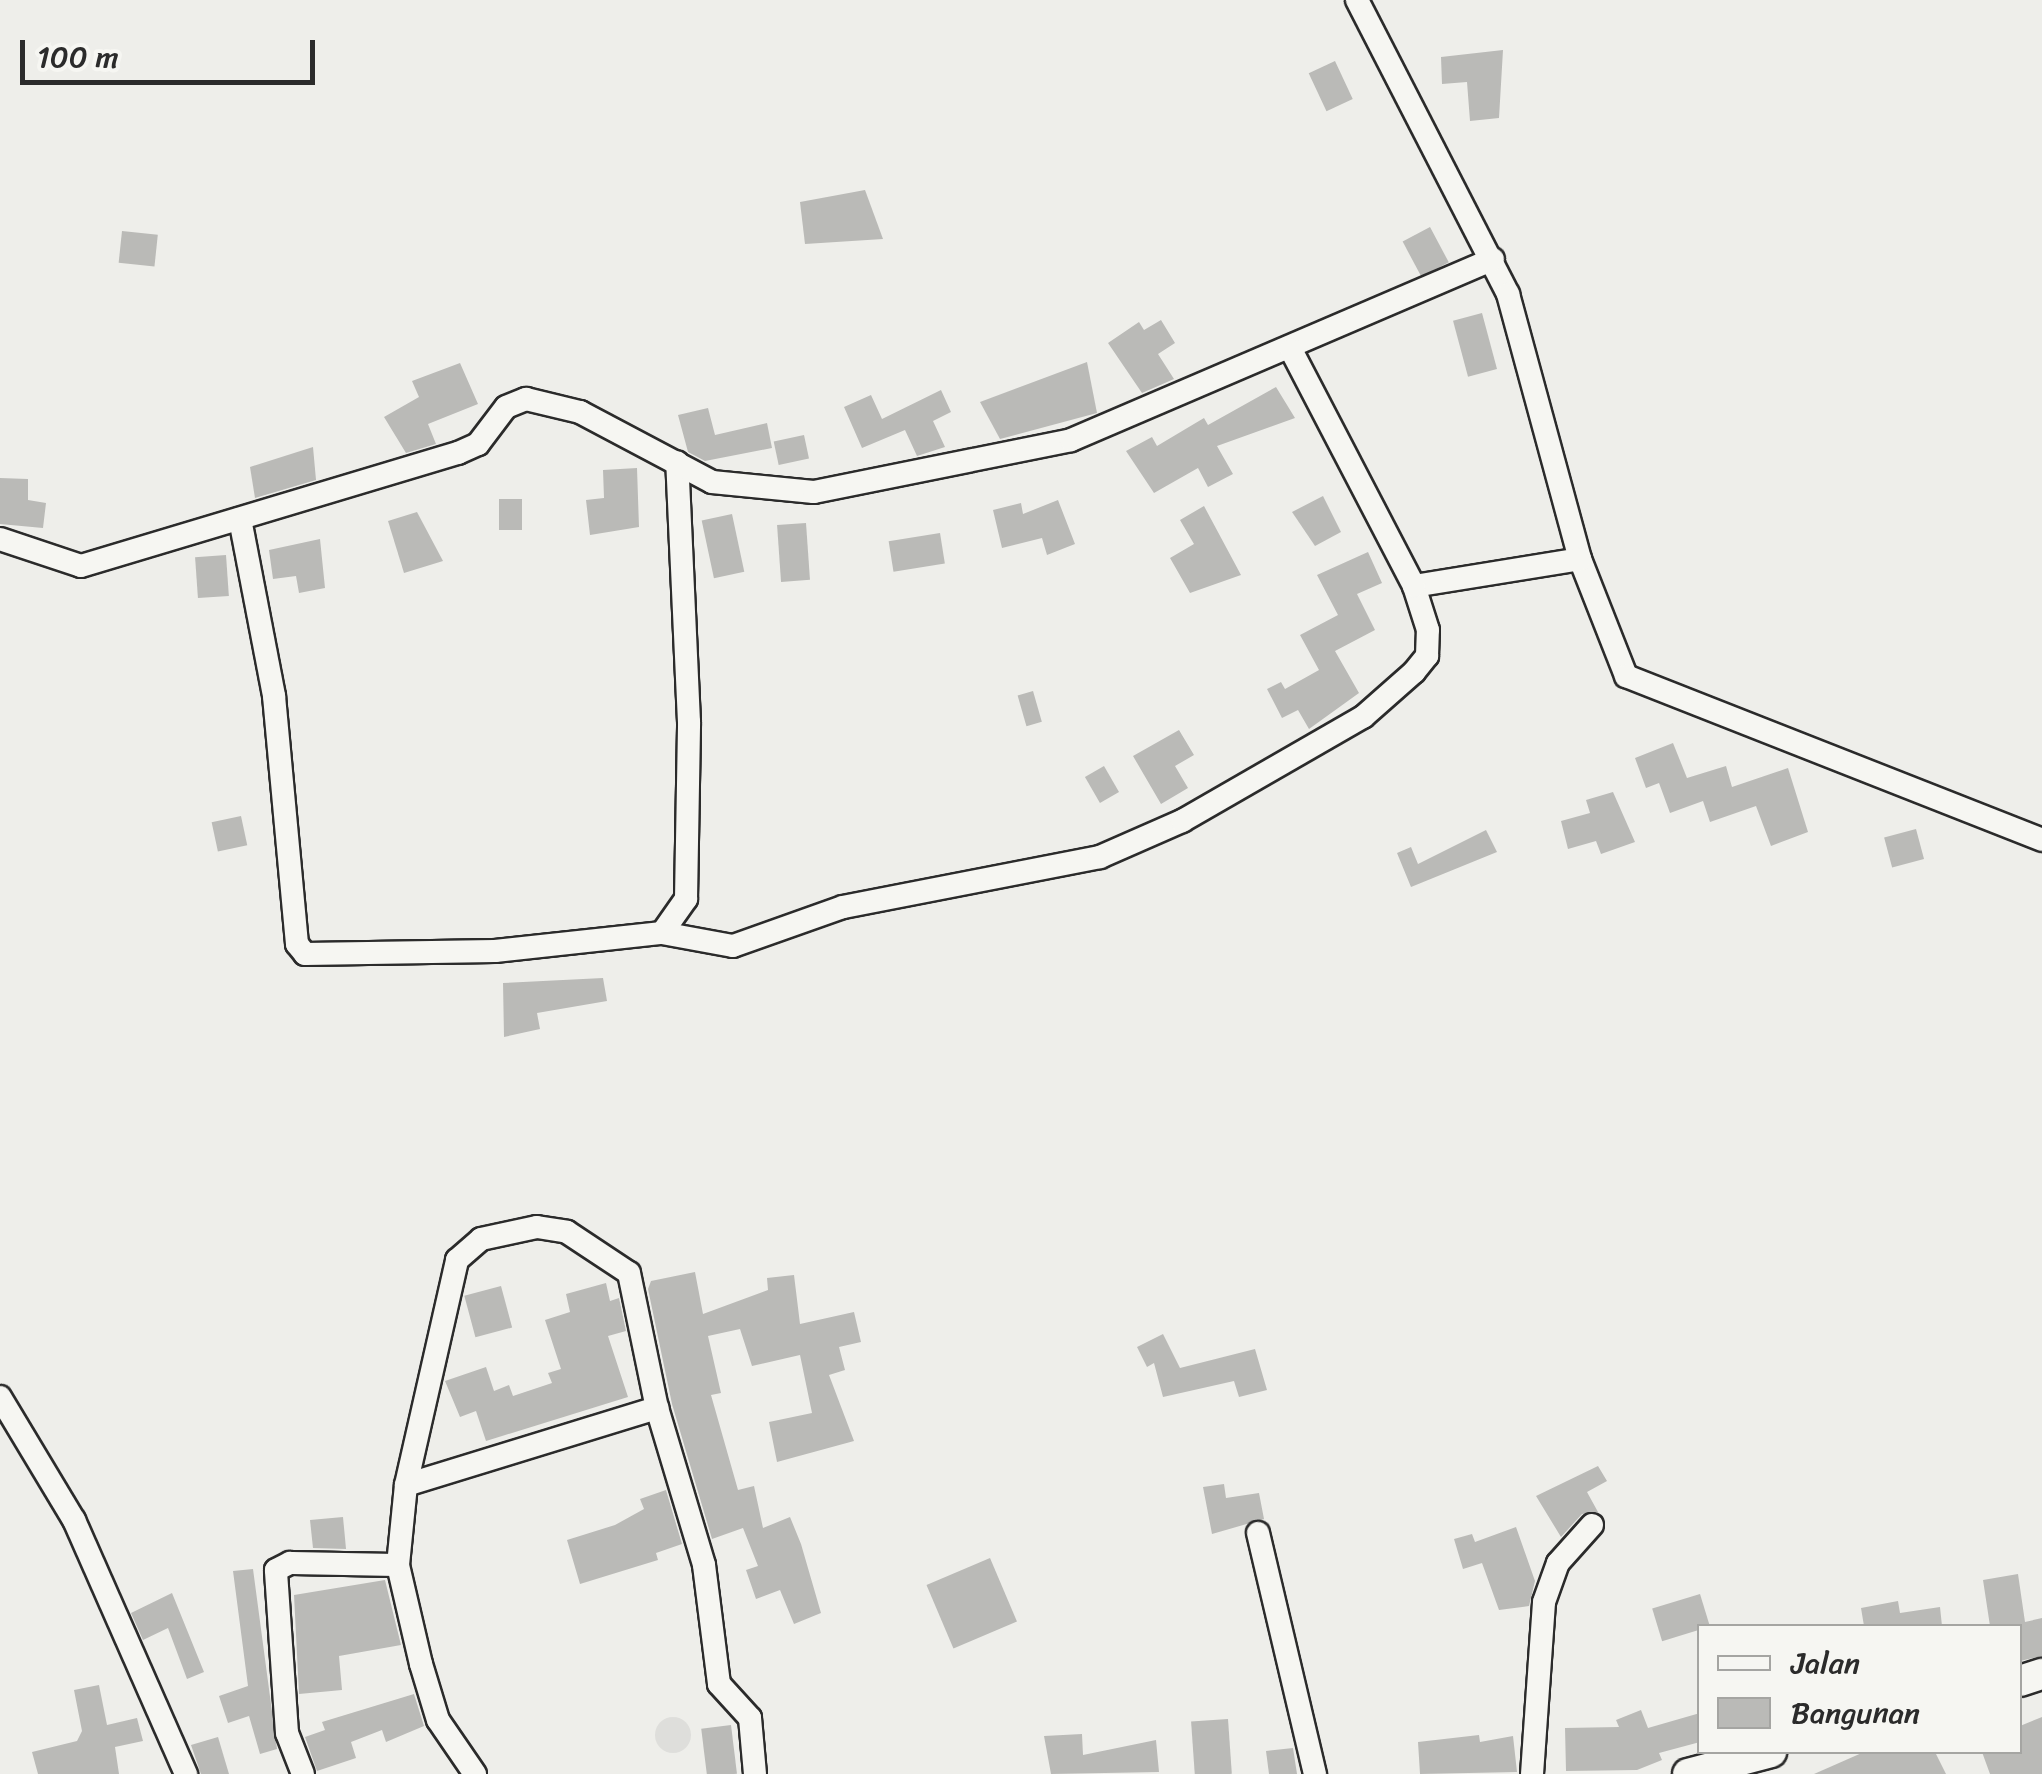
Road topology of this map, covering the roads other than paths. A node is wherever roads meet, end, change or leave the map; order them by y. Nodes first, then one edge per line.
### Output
1 (1357, 0) edge
2 (1493, 260) junction
3 (1290, 350) junction
4 (677, 462) junction
5 (240, 520) junction
6 (0, 539) edge
7 (1580, 558) junction
8 (1414, 586) junction
9 (2042, 840) edge
10 (662, 933) junction
11 (0, 1398) edge
12 (657, 1408) junction
13 (406, 1485) junction
14 (1592, 1524) dead end
15 (1258, 1533) dead end
16 (398, 1565) junction
17 (1765, 1754) edge
18 (1703, 1772) edge
19 (186, 1774) edge
20 (303, 1774) edge
21 (476, 1774) edge
22 (755, 1774) edge
23 (1315, 1774) edge
24 (1532, 1774) edge

1 - 2 street
2 - 3 street
2 - 7 street
3 - 4 street
3 - 8 street
4 - 5 street
4 - 10 street
5 - 6 street
5 - 10 street
7 - 8 street
7 - 9 street
8 - 10 street
11 - 19 street
12 - 13 street
12 - 13 street
12 - 22 street
13 - 16 street
14 - 24 street
15 - 23 street
16 - 20 street
16 - 21 street
17 - 18 main road

